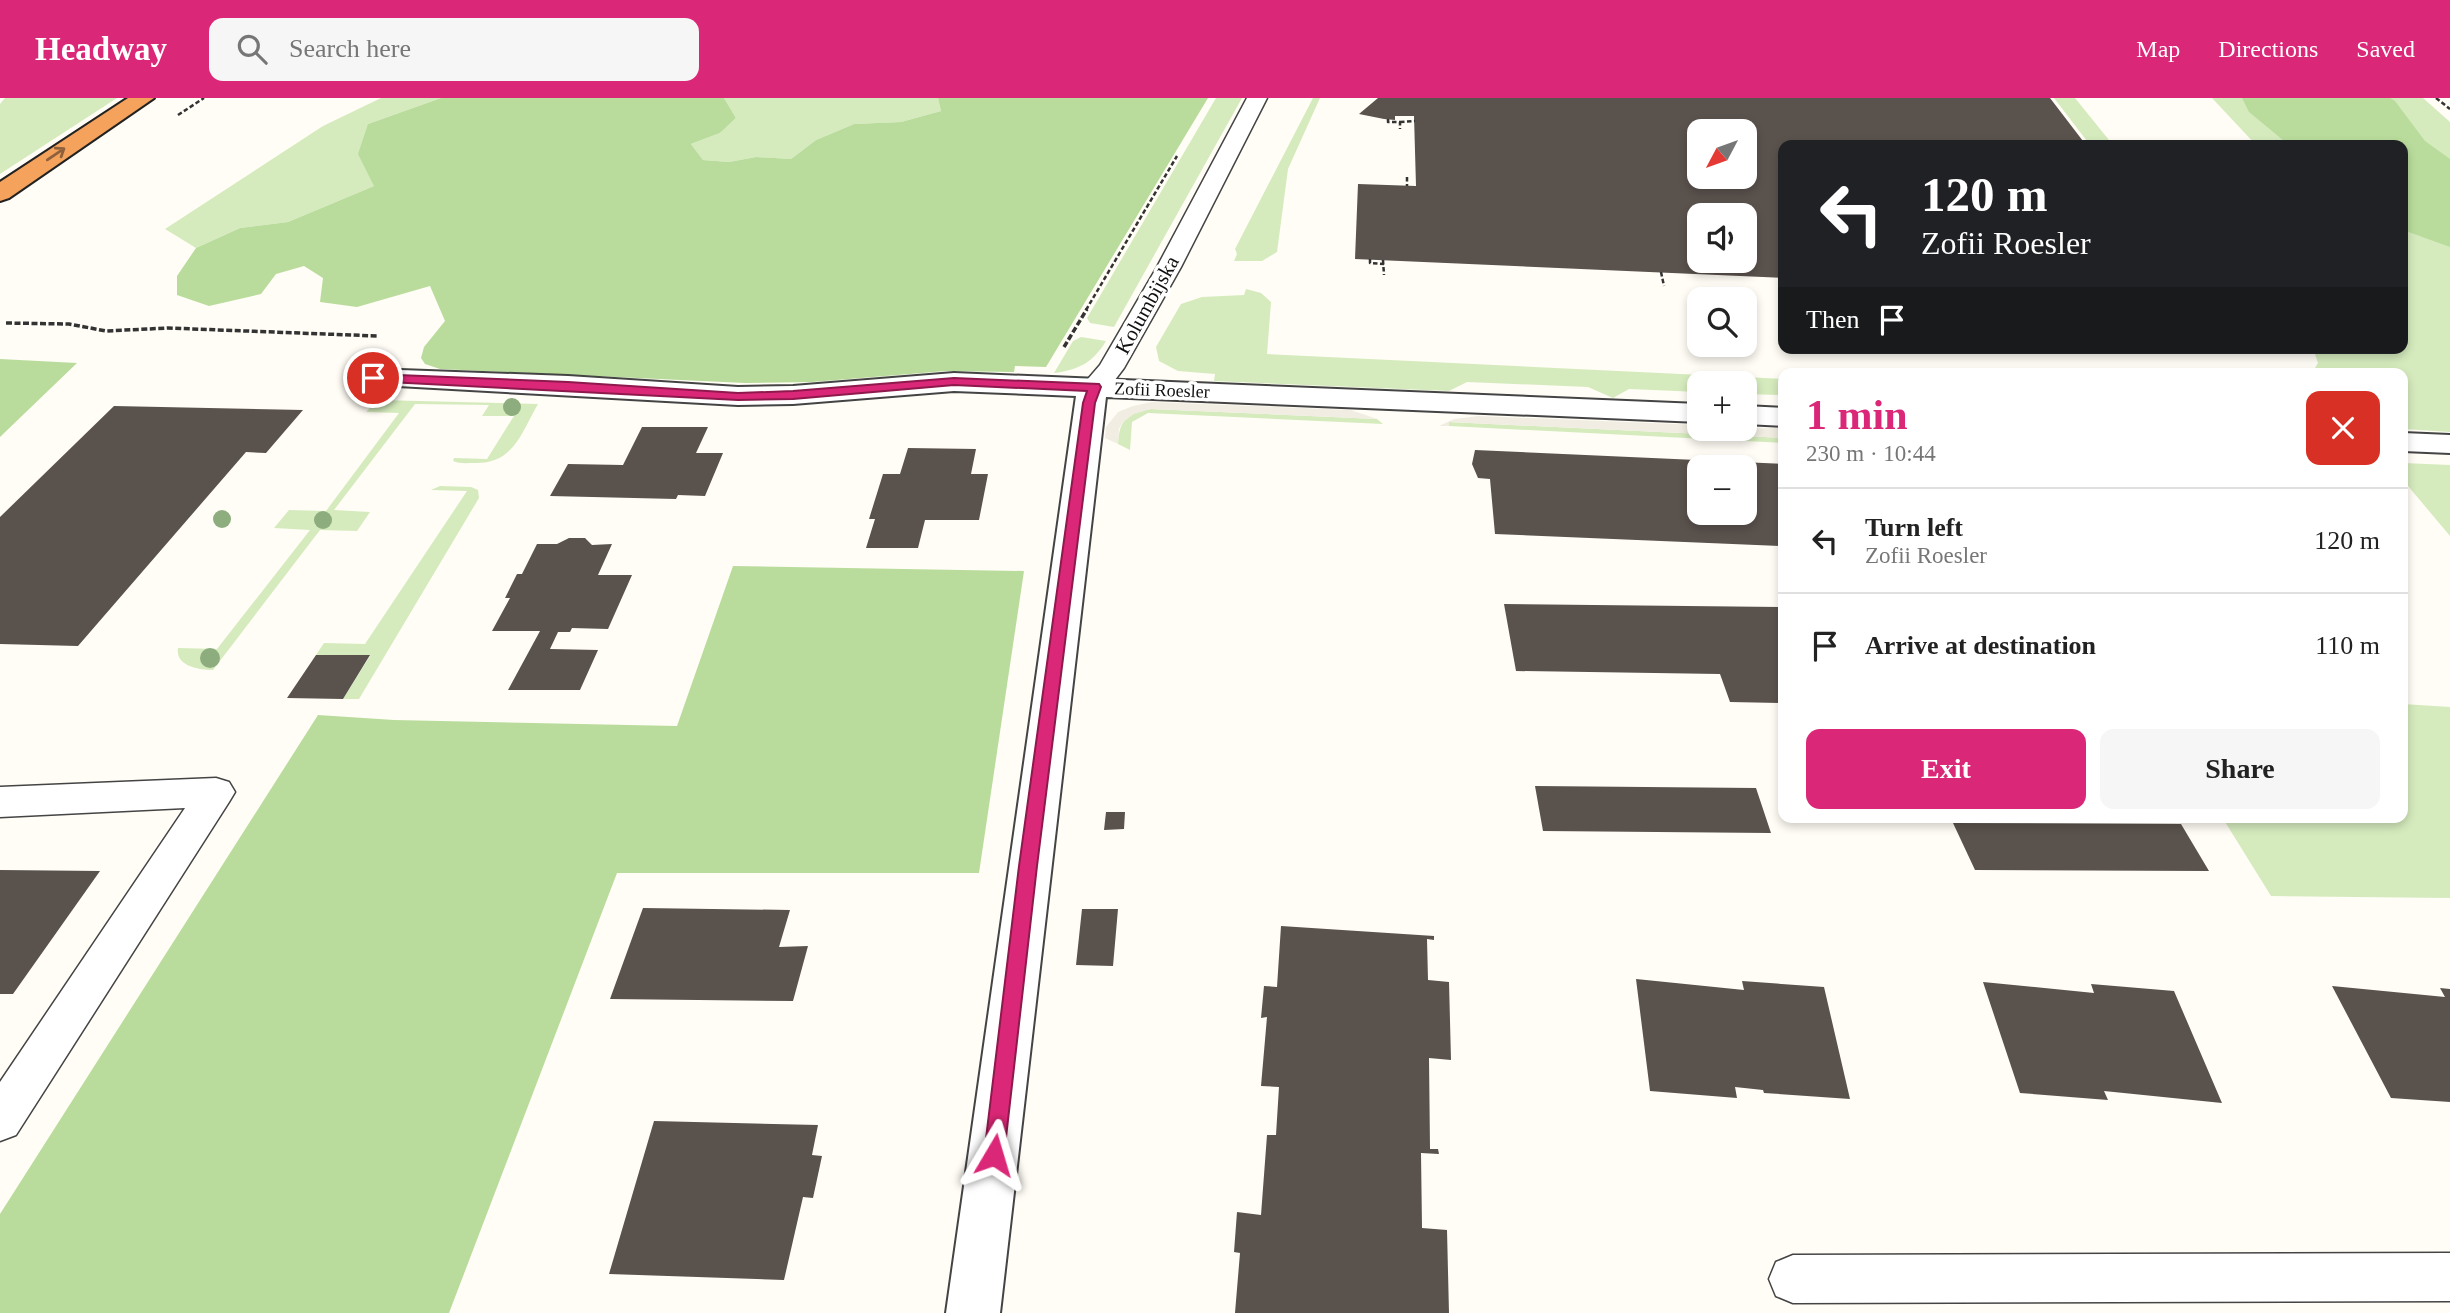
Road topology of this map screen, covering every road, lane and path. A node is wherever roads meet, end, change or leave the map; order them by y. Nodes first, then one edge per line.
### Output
1 (143, 98) edge
2 (1257, 98) edge
3 (2437, 98) edge
4 (2450, 109) edge
5 (1388, 119) dead end
6 (1415, 121) dead end
7 (1400, 122) junction
8 (1399, 129) dead end
9 (1407, 177) dead end
10 (1407, 186) dead end
11 (0, 193) edge
12 (1370, 259) dead end
13 (1661, 272) dead end
14 (1384, 275) dead end
15 (1664, 286) dead end
16 (6, 323) dead end
17 (382, 336) dead end
18 (373, 378) dead end
19 (1095, 387) junction
20 (1687, 412) edge
21 (1757, 416) edge
22 (1778, 417) edge
23 (2408, 442) edge
24 (2450, 444) edge
25 (0, 802) edge
26 (0, 1120) edge
27 (2450, 1276) edge
28 (1793, 1279) dead end
29 (973, 1313) edge

11 -> 1 highway
2 - 19 lane, Kolumbijska
3 - 4 path
5 - 7 path
6 - 7 path
7 - 8 path
9 - 10 path
12 - 14 path
13 - 15 path
16 - 17 path
18 - 19 street, Zofii Roesler
19 - 20 street, Zofii Roesler
19 - 29 street, Kolumbijska
21 - 22 street
23 - 24 street
25 - 26 lane
27 - 28 lane

